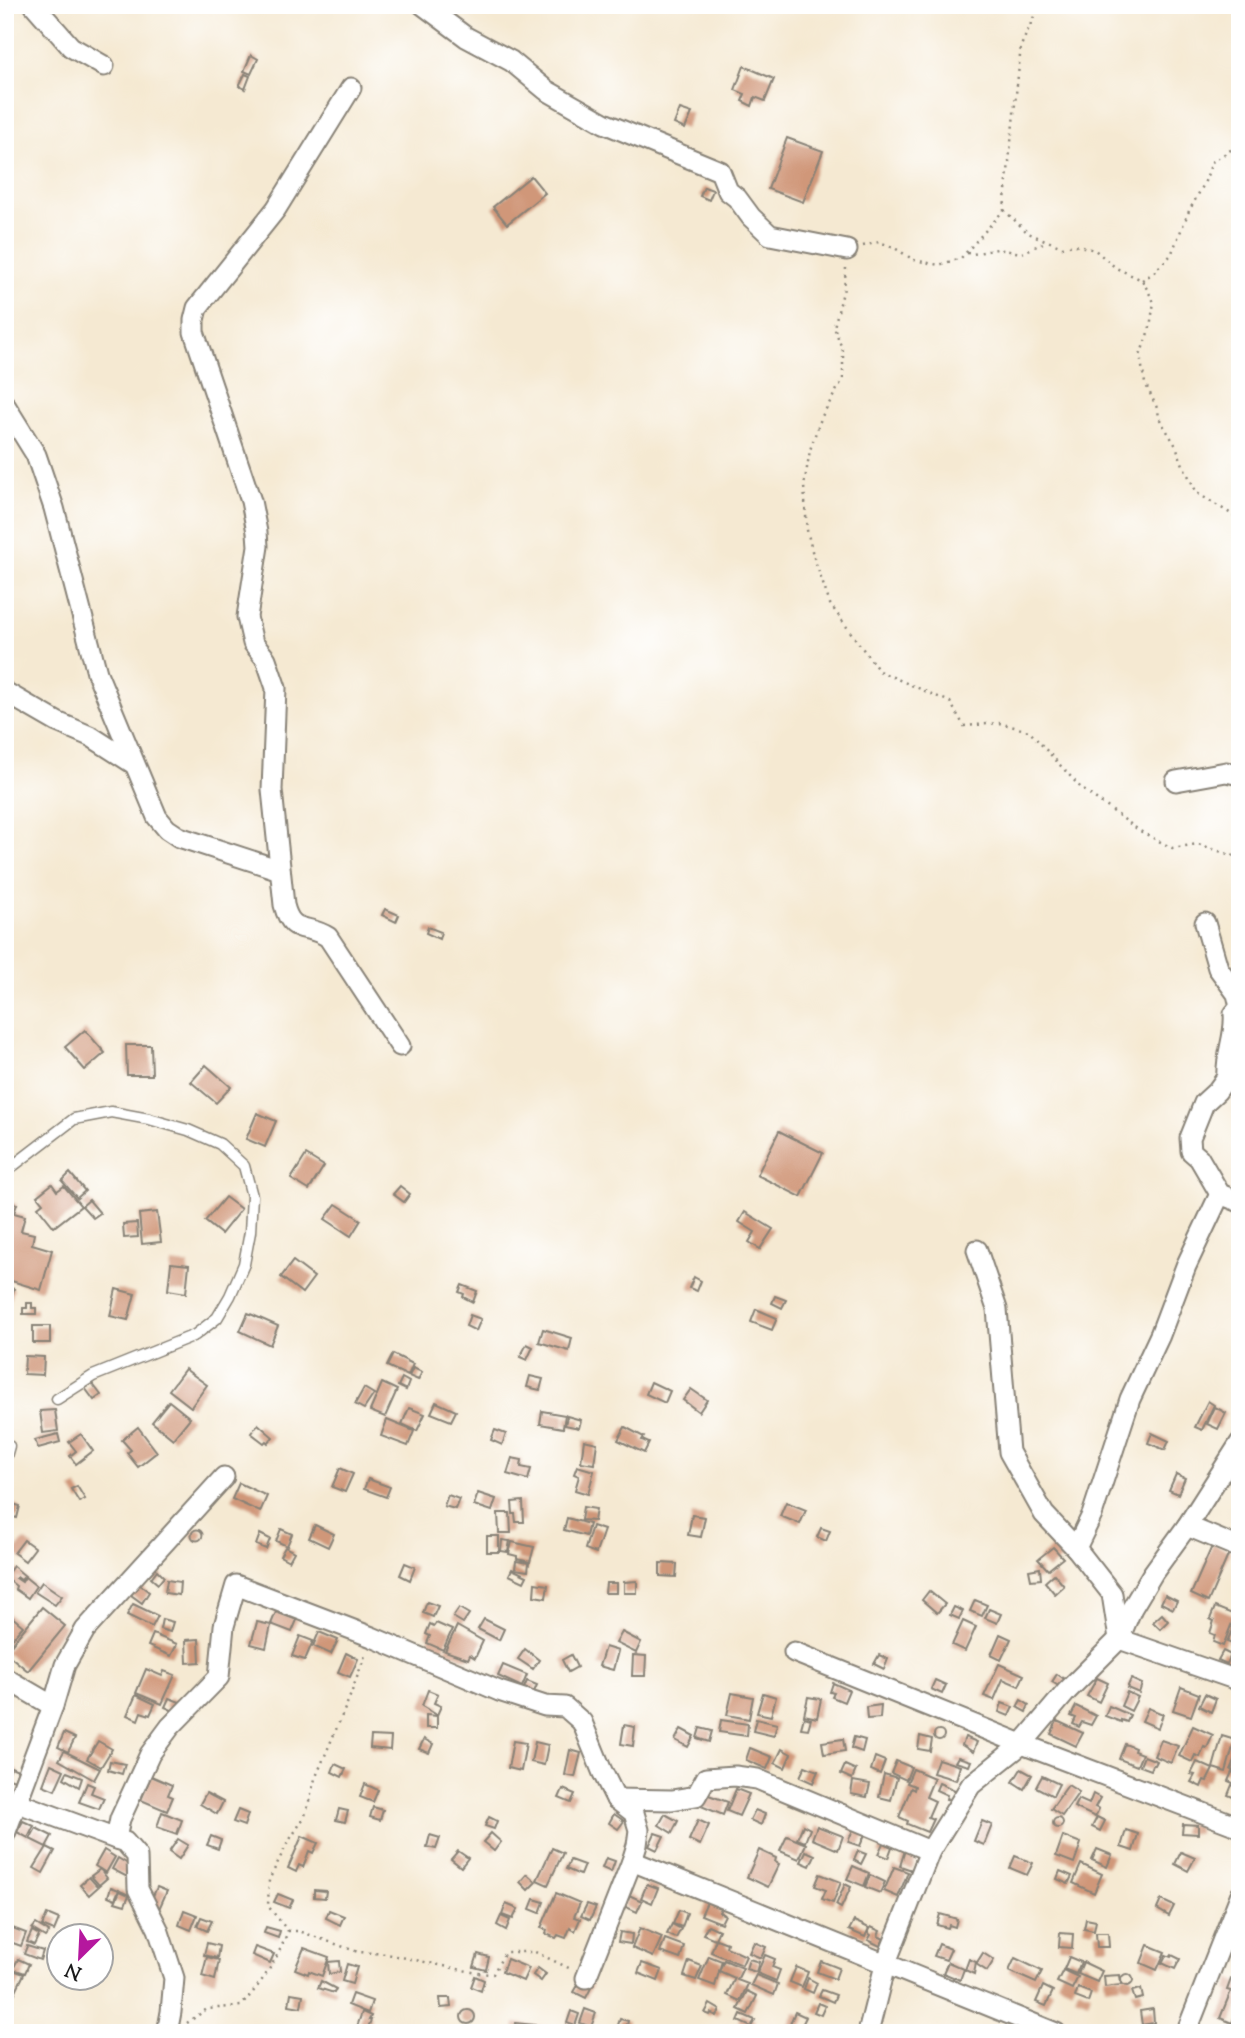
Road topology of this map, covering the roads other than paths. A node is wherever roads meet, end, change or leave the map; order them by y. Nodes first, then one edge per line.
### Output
1 (34, 5) edge
2 (423, 5) edge
3 (104, 66) dead end
4 (351, 88) dead end
5 (847, 250) road end
6 (5, 405) edge
7 (5, 692) edge
8 (135, 765) junction
9 (1240, 775) edge
10 (1177, 781) dead end
11 (280, 870) junction
12 (1205, 923) dead end
13 (400, 1046) dead end
14 (5, 1172) edge
15 (1220, 1194) junction
16 (1240, 1202) edge
17 (977, 1250) dead end
18 (57, 1399) dead end
19 (1240, 1443) edge
20 (9, 1446) dead end
21 (5, 1460) edge
22 (223, 1477) dead end
23 (1187, 1526) junction
24 (1076, 1548) junction
25 (1240, 1548) edge
26 (1119, 1639) junction
27 (794, 1652) dead end
28 (5, 1678) edge
29 (1240, 1681) edge
30 (53, 1706) junction
31 (1022, 1745) junction
32 (616, 1799) junction
33 (10, 1800) edge
34 (1240, 1827) edge
35 (5, 1834) edge
36 (116, 1839) junction
37 (930, 1851) junction
38 (632, 1861) junction
39 (1240, 1896) edge
40 (885, 1965) junction
41 (586, 1978) road end
42 (176, 2029) edge
43 (868, 2033) edge
44 (1056, 2033) edge
45 (1186, 2033) edge

1 - 3 street
2 - 5 street
4 - 11 street
6 - 8 street
7 - 8 street
8 - 11 street
9 - 10 street
11 - 13 street
12 - 15 street
14 - 18 lane
15 - 16 street
15 - 24 street
17 - 24 street
19 - 23 street
20 - 21 lane
22 - 30 street
23 - 25 street
23 - 26 street
24 - 26 street
26 - 29 street
26 - 31 street
27 - 31 street
28 - 30 street
30 - 33 street
31 - 34 street
31 - 37 street
32 - 36 street
32 - 37 street
32 - 38 street
33 - 35 street
33 - 36 street
36 - 42 street
37 - 40 street
38 - 40 street
38 - 41 street
39 - 45 street
40 - 43 street
40 - 44 street

